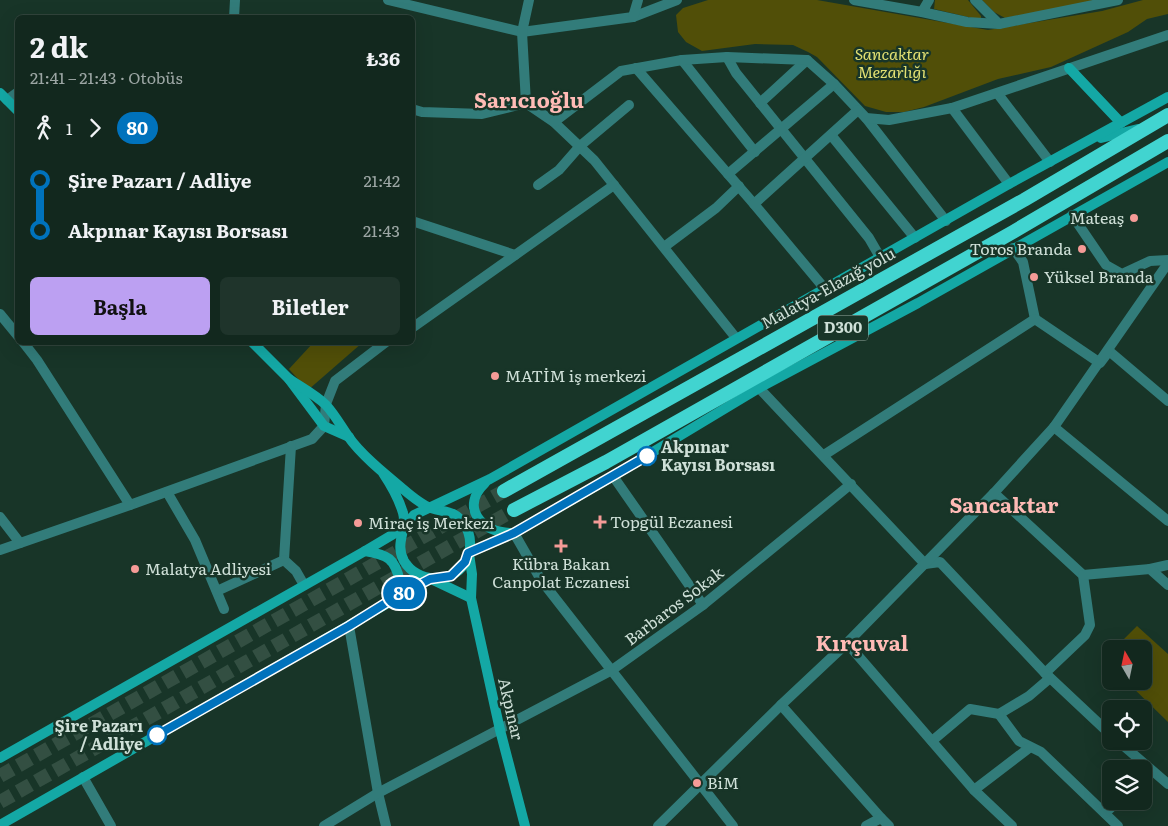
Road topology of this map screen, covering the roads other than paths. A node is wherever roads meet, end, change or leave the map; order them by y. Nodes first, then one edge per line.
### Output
1 (235, 0) edge
2 (388, 0) edge
3 (529, 0) edge
4 (638, 0) edge
5 (678, 0) edge
6 (854, 0) edge
7 (929, 0) edge
8 (975, 0) edge
9 (1118, 0) edge
10 (922, 12) junction
11 (234, 15) edge
12 (633, 17) junction
13 (1000, 24) junction
14 (522, 32) junction
15 (1168, 35) edge
16 (727, 57) junction
17 (682, 60) junction
18 (807, 60) junction
19 (636, 68) junction
20 (1069, 68) junction
21 (834, 84) junction
22 (15, 93) edge
23 (998, 94) junction
24 (3, 97) edge
25 (1168, 97) edge
26 (526, 103) junction
27 (760, 103) junction
28 (628, 105) dead end
29 (15, 108) edge
30 (952, 108) junction
31 (415, 110) edge
32 (858, 110) junction
33 (1168, 114) edge
34 (866, 118) junction
35 (554, 122) junction
36 (1121, 123) junction
37 (1144, 128) junction
38 (782, 129) junction
39 (831, 135) junction
40 (1088, 141) junction
41 (1168, 141) edge
42 (580, 146) junction
43 (755, 152) junction
44 (805, 158) junction
45 (1050, 162) junction
46 (1168, 162) edge
47 (728, 174) junction
48 (1009, 184) junction
49 (538, 185) dead end
50 (614, 185) junction
51 (739, 186) junction
52 (754, 204) junction
53 (1072, 215) junction
54 (946, 221) junction
55 (415, 222) edge
56 (915, 238) junction
57 (664, 247) junction
58 (1013, 248) junction
59 (515, 255) junction
60 (880, 257) junction
61 (1168, 262) edge
62 (826, 288) junction
63 (0, 314) edge
64 (1035, 319) junction
65 (415, 326) edge
66 (15, 332) edge
67 (736, 338) junction
68 (25, 345) edge
69 (255, 345) edge
70 (382, 345) edge
71 (1100, 363) junction
72 (289, 379) junction
73 (759, 388) junction
74 (1168, 402) edge
75 (326, 404) junction
76 (324, 426) junction
77 (1054, 427) junction
78 (349, 437) junction
79 (291, 446) junction
80 (824, 455) junction
81 (384, 472) junction
82 (613, 476) junction
83 (490, 479) junction
84 (851, 484) junction
85 (504, 491) tunnel mouth
86 (167, 492) junction
87 (994, 494) junction
88 (130, 505) junction
89 (431, 508) junction
90 (514, 510) tunnel mouth
91 (0, 517) edge
92 (1168, 521) edge
93 (402, 529) junction
94 (514, 533) junction
95 (20, 543) junction
96 (0, 550) edge
97 (365, 551) junction
98 (468, 553) junction
99 (284, 560) junction
100 (925, 564) junction
101 (1168, 565) edge
102 (1150, 569) junction
103 (1083, 576) junction
104 (430, 579) junction
105 (304, 585) junction
106 (1168, 585) edge
107 (217, 591) junction
108 (394, 598) junction
109 (471, 598) junction
110 (703, 605) junction
111 (224, 609) dead end
112 (349, 626) junction
113 (847, 643) junction
114 (612, 670) junction
115 (1048, 676) junction
116 (780, 705) junction
117 (999, 714) junction
118 (1102, 727) edge
119 (500, 730) junction
120 (932, 740) junction
121 (1029, 748) junction
122 (1128, 750) edge
123 (0, 758) edge
124 (1140, 760) edge
125 (1152, 771) edge
126 (83, 777) junction
127 (1168, 784) edge
128 (700, 786) junction
129 (974, 790) junction
130 (378, 793) junction
131 (1107, 810) edge
132 (1105, 812) junction
133 (881, 818) junction
134 (0, 825) edge
135 (111, 826) edge
136 (324, 826) edge
137 (386, 826) edge
138 (525, 826) edge
139 (658, 826) edge
140 (732, 826) edge
141 (866, 826) edge
142 (889, 826) edge
143 (1012, 826) edge
144 (1118, 826) edge

1 - 11 street
2 - 14 street
3 - 14 street
4 - 12 street
5 - 12 street
6 - 10 street
7 - 10 street
8 - 13 street
9 - 13 street
10 - 13 street
12 - 14 street
14 - 26 street
15 - 20 street
16 - 17 street
16 - 18 street
16 - 27 street
17 - 19 street
17 - 43 street
18 - 21 street
18 - 27 street
19 - 35 street
19 - 47 street
20 - 23 street
20 - 36 main road
21 - 32 street
21 - 38 street
22 - 24 street
23 - 30 street
23 - 45 street
24 - 29 main road
25 - 36 main road
26 - 31 street
26 - 35 street
27 - 38 street
28 - 42 street
30 - 34 street
30 - 48 street
32 - 34 street
32 - 39 street
33 - 37 highway, Malatya-Elazığ yolu / D300
34 - 54 street
35 - 42 street
36 - 40 main road
37 - 40 main road
37 - 85 highway, Malatya-Elazığ yolu / D300
38 - 43 street
38 - 44 street
39 - 44 street
39 - 56 street
40 - 45 main road
41 - 90 highway, D300
42 - 49 street
42 - 50 street
43 - 47 street
44 - 52 street
44 - 60 street
45 - 48 main road
46 - 53 main road
47 - 51 street
48 - 54 main road
50 - 57 street
50 - 59 street
51 - 52 street
51 - 57 street
52 - 62 street
53 - 58 main road
53 - 61 street
54 - 56 main road
55 - 59 street
56 - 60 main road
57 - 67 street
58 - 64 street
58 - 73 main road
59 - 65 street
60 - 62 main road
61 - 71 street
62 - 67 main road
63 - 66 street
64 - 71 street
64 - 80 street
67 - 83 main road
68 - 88 street
69 - 72 main road
70 - 75 street
71 - 74 street
71 - 77 street
72 - 75 main road
72 - 76 main road
73 - 80 street
73 - 82 main road
75 - 76 street
75 - 78 main road
76 - 78 main road
76 - 79 street
77 - 87 street
77 - 92 street
78 - 81 main road
79 - 86 street
79 - 99 street
80 - 84 street
81 - 89 main road
81 - 93 main road
82 - 94 main road
82 - 110 street
83 - 89 main road
83 - 94 main road
84 - 100 street
84 - 110 street, Barbaros Sokak
86 - 88 street
86 - 107 street
87 - 100 street
87 - 103 street
88 - 95 street
89 - 93 main road
89 - 98 main road
91 - 95 street
93 - 97 main road
93 - 104 main road
94 - 98 main road
94 - 114 street
95 - 96 street
97 - 105 main road
97 - 108 main road
98 - 104 main road
98 - 109 main road, Akpınar
99 - 105 street
99 - 107 street
100 - 113 street
100 - 115 street
101 - 102 street
102 - 103 street
102 - 106 street
103 - 115 street
104 - 108 main road
104 - 109 main road
105 - 123 main road
107 - 111 street
108 - 112 main road
109 - 119 main road, Akpınar
110 - 114 street, Barbaros Sokak
112 - 126 main road
112 - 130 street
113 - 116 street
113 - 120 street
114 - 119 street, Barbaros Sokak
114 - 128 street
115 - 117 street
115 - 118 street
116 - 128 street
116 - 133 street
117 - 120 street
117 - 121 street
119 - 130 street, Barbaros Sokak
119 - 138 main road, Akpınar
120 - 129 street
121 - 129 street
121 - 132 street
122 - 124 street
125 - 127 street
126 - 134 main road
126 - 135 street
128 - 139 street
128 - 140 street
129 - 143 street
130 - 136 street, Barbaros Sokak
130 - 137 street
131 - 132 street
132 - 144 street
133 - 141 street
133 - 142 street

